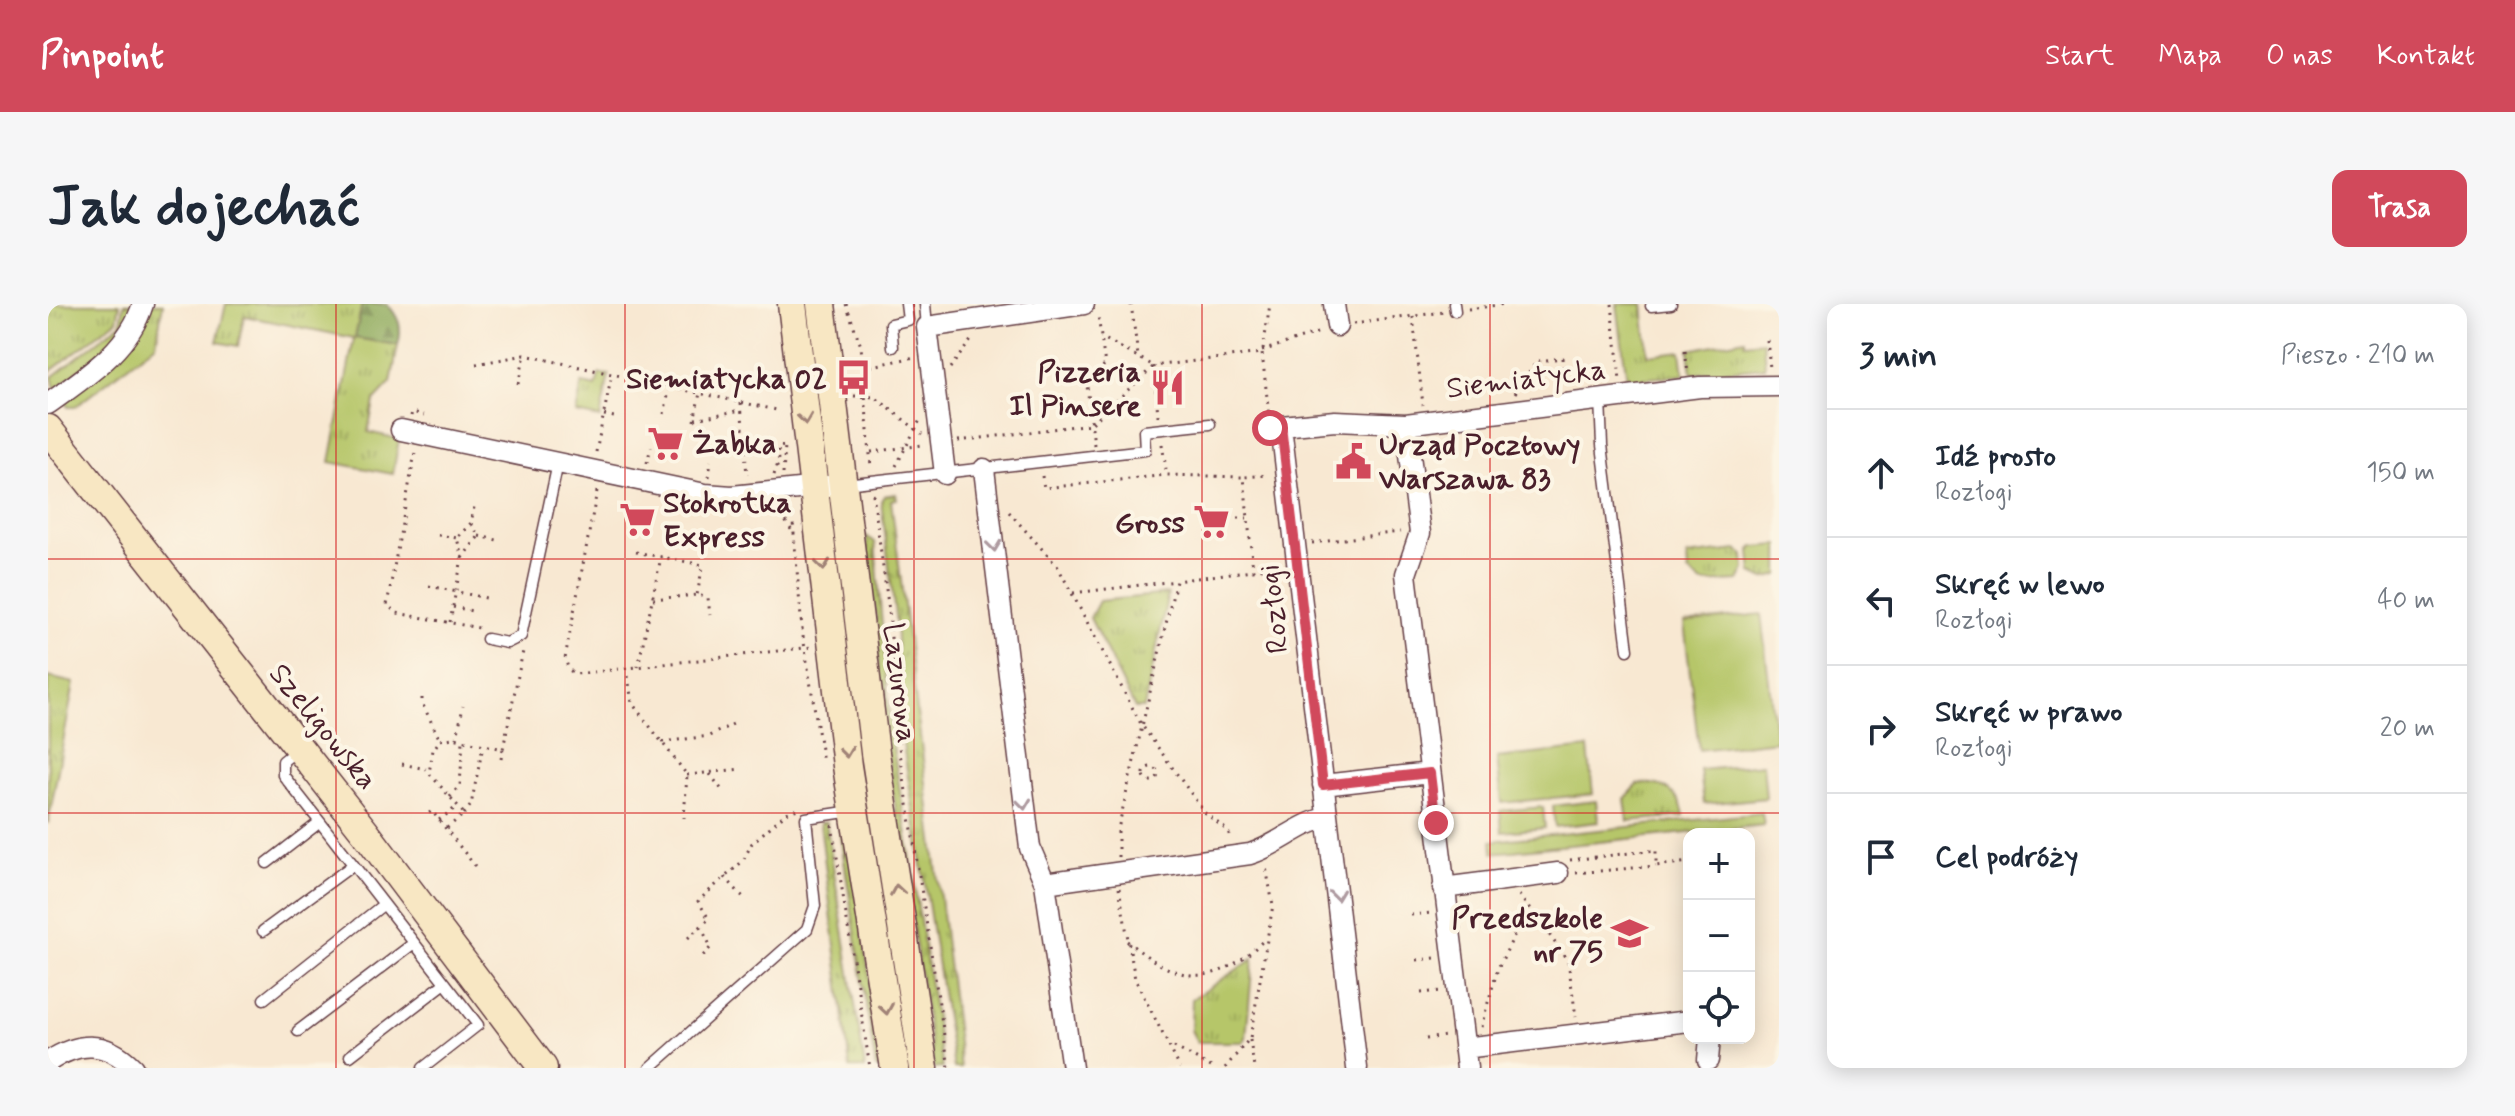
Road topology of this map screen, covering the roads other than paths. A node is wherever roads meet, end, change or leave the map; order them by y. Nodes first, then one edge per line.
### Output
1 (143, 304) edge
2 (792, 304) edge
3 (821, 304) edge
4 (906, 304) edge
5 (925, 304) edge
6 (1084, 304) edge
7 (1334, 304) edge
8 (1671, 304) edge
9 (1651, 306) dead end
10 (1337, 326) road end
11 (927, 327) junction
12 (893, 347) dead end
13 (1774, 377) edge
14 (1600, 399) junction
15 (48, 404) edge
16 (1210, 424) dead end
17 (1406, 424) junction
18 (1281, 426) joint
19 (48, 429) edge
20 (401, 430) dead end
21 (558, 463) junction
22 (984, 469) junction
23 (945, 474) junction
24 (843, 485) junction
25 (813, 488) junction
26 (490, 635) road end
27 (1628, 650) dead end
28 (299, 749) junction
29 (1430, 773) junction
30 (1323, 785) junction
31 (842, 812) junction
32 (1327, 818) junction
33 (320, 822) junction
34 (267, 863) dead end
35 (353, 865) junction
36 (1558, 873) road end
37 (1045, 883) junction
38 (1443, 888) junction
39 (384, 904) junction
40 (263, 931) dead end
41 (414, 943) junction
42 (445, 983) junction
43 (264, 999) dead end
44 (1683, 1022) edge
45 (298, 1031) dead end
46 (1709, 1044) edge
47 (1466, 1046) edge
48 (350, 1056) dead end
49 (1708, 1060) dead end
50 (48, 1062) edge
51 (133, 1068) edge
52 (423, 1068) edge
53 (543, 1068) edge
54 (650, 1068) edge
55 (895, 1068) edge
56 (924, 1068) edge
57 (1072, 1068) edge
58 (1357, 1068) edge

1 - 15 street
2 -> 25 main road
3 - 24 main road, Lazurowa
4 - 12 lane
5 - 11 lane
6 - 11 street
7 - 10 street
8 - 9 lane
11 - 23 street
13 - 14 street, Siemiatycka
14 - 17 street, Siemiatycka
14 - 27 lane
16 - 22 lane
17 - 18 street, Siemiatycka
17 - 29 street
18 - 30 street, Rozłogi
19 - 28 main road, Szeligowska
20 - 21 street
21 - 25 street
21 - 26 lane
22 - 23 lane
22 -> 37 street
23 - 24 lane
24 - 25 street
56 -> 24 main road, Lazurowa
25 -> 31 main road
28 - 33 lane
28 - 53 main road, Szeligowska
29 - 30 street
29 - 38 street
30 - 32 street, Rozłogi
31 - 54 lane
31 -> 55 main road
32 - 37 street
32 -> 58 street, Rozłogi
33 - 34 lane
33 - 35 lane
35 - 39 lane
35 - 40 lane
36 - 38 street
37 - 57 street
38 - 47 street
39 - 41 lane
39 - 43 lane
41 - 42 lane
41 - 45 lane
42 - 48 lane
42 - 52 lane
44 - 47 street
46 - 49 street
50 - 51 street

